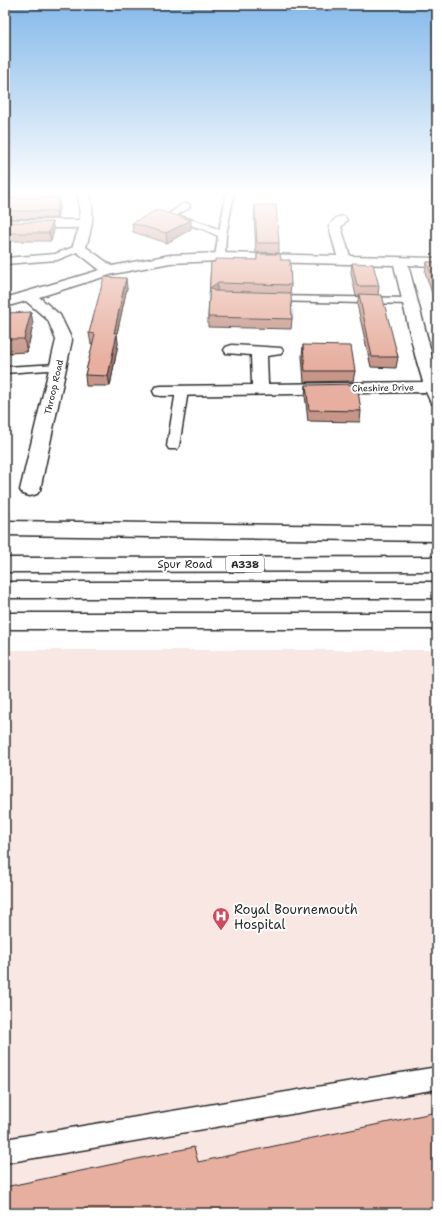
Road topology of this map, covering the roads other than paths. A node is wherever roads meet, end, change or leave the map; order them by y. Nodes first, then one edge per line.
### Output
1 (77, 249) edge
2 (80, 249) edge
3 (221, 249) edge
4 (341, 249) edge
5 (220, 257) junction
6 (5, 261) edge
7 (345, 261) junction
8 (400, 261) junction
9 (437, 262) edge
10 (110, 271) junction
11 (30, 296) junction
12 (263, 299) edge
13 (410, 301) junction
14 (5, 303) edge
15 (232, 350) dead end
16 (259, 350) junction
17 (276, 351) dead end
18 (430, 355) edge
19 (58, 367) junction
20 (5, 370) edge
21 (260, 390) junction
22 (161, 391) dead end
23 (182, 391) junction
24 (435, 393) edge
25 (173, 446) dead end
26 (30, 490) dead end
27 (5, 528) edge
28 (437, 534) edge
29 (437, 564) edge
30 (5, 565) edge
31 (5, 590) edge
32 (437, 590) edge
33 (5, 621) edge
34 (437, 621) edge
35 (437, 1078) edge
36 (5, 1151) edge

1 - 6 lane
2 - 10 main road
3 - 5 lane
4 - 7 main road
5 - 7 main road
5 - 10 main road
7 - 8 main road
8 - 9 main road
8 - 13 main road, Cheshire Drive
10 - 11 main road
11 - 14 main road
11 - 19 main road, Throop Road
12 - 13 lane
13 - 18 main road, Cheshire Drive
15 - 16 main road
16 - 17 main road
16 - 21 main road
18 - 24 main road, Cheshire Drive
19 - 20 lane
19 - 26 main road, Throop Road
21 - 23 main road, Cheshire Drive
21 - 24 main road, Cheshire Drive
22 - 23 main road, Cheshire Drive
23 - 25 lane
27 - 28 main road
29 - 30 main road, Spur Road / A338
31 - 32 main road
33 - 34 main road
35 - 36 lane

